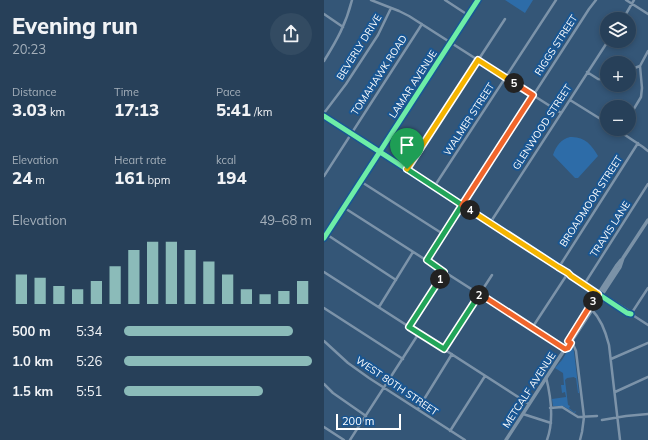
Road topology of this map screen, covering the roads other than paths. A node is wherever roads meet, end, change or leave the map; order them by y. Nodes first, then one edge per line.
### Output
1 (352, 0) edge
2 (371, 0) edge
3 (445, 0) edge
4 (478, 0) edge
5 (556, 0) edge
6 (596, 0) edge
7 (626, 0) edge
8 (634, 0) edge
9 (632, 4) junction
10 (391, 8) junction
11 (627, 12) edge
12 (324, 14) edge
13 (648, 14) edge
14 (468, 15) junction
15 (505, 19) dead end
16 (422, 24) junction
17 (343, 27) junction
18 (450, 42) junction
19 (603, 48) edge
20 (648, 51) edge
21 (324, 53) edge
22 (328, 55) junction
23 (478, 60) junction
24 (324, 61) edge
25 (640, 66) junction
26 (636, 67) edge
27 (588, 72) junction
28 (506, 78) junction
29 (600, 79) edge
30 (533, 95) junction
31 (570, 100) junction
32 (636, 106) edge
33 (561, 114) junction
34 (324, 115) edge
35 (600, 119) edge
36 (351, 134) junction
37 (628, 136) edge
38 (638, 143) junction
39 (643, 146) junction
40 (648, 146) edge
41 (648, 151) edge
42 (379, 152) junction
43 (407, 169) junction
44 (324, 176) edge
45 (360, 181) junction
46 (648, 184) edge
47 (434, 187) junction
48 (462, 205) junction
49 (344, 207) junction
50 (648, 220) edge
51 (490, 223) junction
52 (443, 234) junction
53 (325, 236) edge
54 (413, 252) junction
55 (427, 260) junction
56 (558, 267) junction
57 (324, 272) edge
58 (444, 272) junction
59 (568, 273) junction
60 (492, 275) dead end
61 (396, 280) junction
62 (585, 283) junction
63 (648, 288) edge
64 (480, 294) junction
65 (600, 294) junction
66 (379, 307) junction
67 (324, 308) edge
68 (592, 310) junction
69 (631, 314) junction
70 (648, 324) edge
71 (409, 327) junction
72 (532, 328) junction
73 (419, 333) junction
74 (324, 341) edge
75 (569, 342) junction
76 (648, 343) edge
77 (444, 349) junction
78 (565, 349) junction
79 (452, 354) junction
80 (403, 359) junction
81 (611, 359) junction
82 (485, 376) junction
83 (546, 377) junction
84 (648, 377) edge
85 (324, 384) edge
86 (384, 388) junction
87 (615, 392) junction
88 (529, 404) junction
89 (550, 408) junction
90 (418, 410) junction
91 (523, 414) junction
92 (648, 414) edge
93 (366, 416) junction
94 (597, 416) dead end
95 (584, 417) junction
96 (618, 417) junction
97 (602, 420) dead end
98 (551, 424) junction
99 (324, 427) edge
100 (450, 431) junction
101 (344, 440) edge
102 (350, 440) edge
103 (465, 440) edge
104 (506, 440) edge
105 (547, 440) edge
106 (580, 440) edge
107 (620, 440) edge

1 - 17 street
2 - 10 street
3 - 14 street
4 - 14 street, LAMAR AVENUE
5 - 28 street, WALMER STREET
6 - 30 street, RIGGS STREET
7 - 9 street
8 - 9 street
9 - 11 street
9 - 13 street
10 - 16 street
10 - 34 street, BEVERLY DRIVE
12 - 17 street
14 - 18 street, LAMAR AVENUE
15 - 23 street
16 - 18 street
16 - 36 street, TOMAHAWK ROAD
17 - 22 street
18 - 23 street
18 - 42 street, LAMAR AVENUE
19 - 27 street, GLENWOOD STREET
20 - 25 street
21 - 22 street
22 - 24 street
23 - 28 street
23 - 43 street
25 - 26 street
25 - 32 street
27 - 29 street
27 - 31 street, GLENWOOD STREET
28 - 30 street
28 - 47 street, WALMER STREET
30 - 33 street
30 - 48 street, RIGGS STREET
31 - 33 street, GLENWOOD STREET
31 - 35 street
33 - 51 street, GLENWOOD STREET
34 - 36 street
36 - 42 street
36 - 44 street, TOMAHAWK ROAD
37 - 38 street
38 - 39 street
38 - 56 street, BROADMOOR STREET
39 - 40 street
39 - 41 street
42 - 43 street
42 - 45 street, LAMAR AVENUE
43 - 47 street
45 - 49 street, LAMAR AVENUE
45 - 52 street
46 - 62 street, TRAVIS LANE
47 - 48 street
48 - 51 street
48 - 52 street, RIGGS STREET
49 - 53 street, LAMAR AVENUE
49 - 54 street
50 - 65 main road, METCALF AVENUE
51 - 56 street
52 - 55 street, RIGGS STREET
53 - 61 street
54 - 55 street
54 - 61 street
55 - 58 street
56 - 59 street
57 - 66 street
58 - 64 street
58 - 71 street
59 - 62 street
59 - 65 street
59 - 72 street
60 - 64 street
61 - 66 street
62 - 65 street
63 - 69 street
64 - 72 street
64 - 77 street
65 - 68 main road, METCALF AVENUE
65 - 69 street
65 - 75 main road, METCALF AVENUE
66 - 71 street
67 - 80 street
68 - 75 main road, METCALF AVENUE
68 - 81 street
69 - 70 street
71 - 73 street
72 - 78 street
73 - 77 street
73 - 80 street
74 - 86 street, WEST 80TH STREET
75 - 78 main road, METCALF AVENUE
75 - 95 street
76 - 81 street
77 - 79 street
78 - 83 main road, METCALF AVENUE
79 - 82 street
79 - 90 street
80 - 86 street
81 - 87 street
82 - 88 street
82 - 100 street
83 - 88 main road, METCALF AVENUE
83 - 89 street
84 - 87 street
85 - 93 street
86 - 90 street, WEST 80TH STREET
86 - 93 street
87 - 96 street
88 - 91 main road, METCALF AVENUE
89 - 95 street
89 - 98 street
90 - 100 street, WEST 80TH STREET
91 - 98 street
91 - 104 main road, METCALF AVENUE
92 - 96 street
93 - 102 street
94 - 95 street
95 - 106 street
96 - 97 street
96 - 107 street
98 - 105 street
99 - 101 street
100 - 103 street, WEST 80TH STREET

